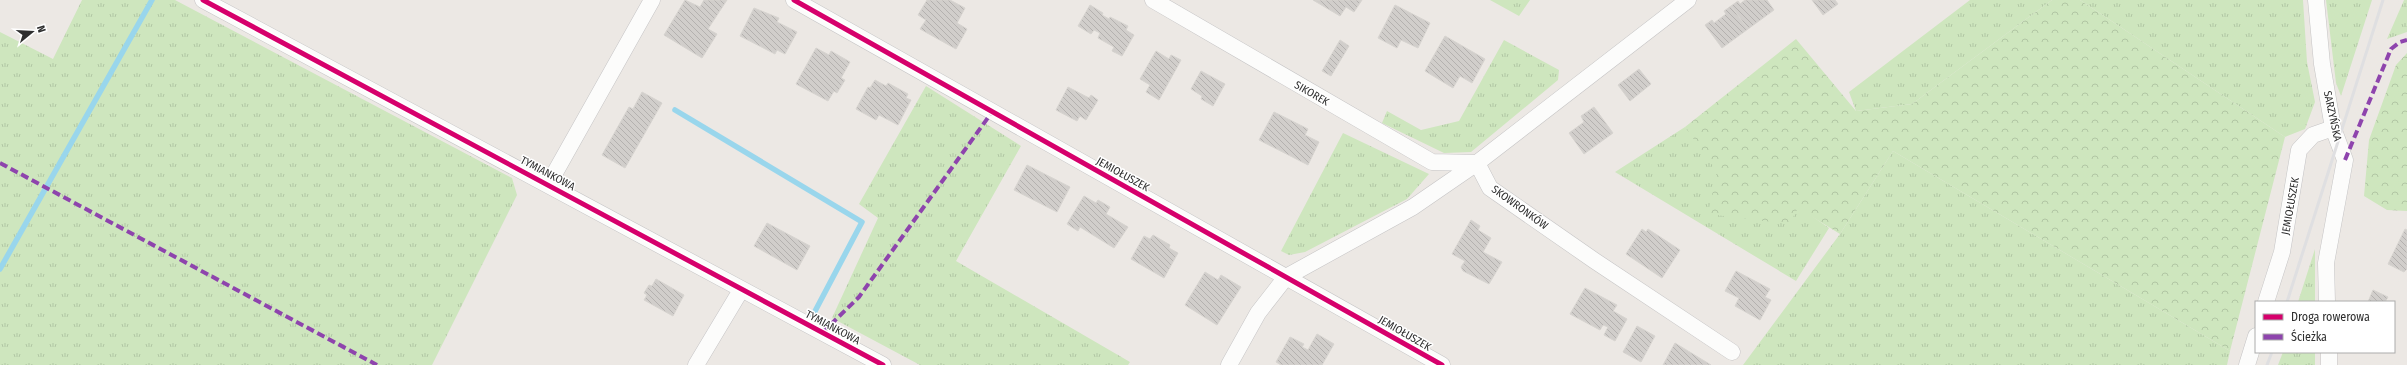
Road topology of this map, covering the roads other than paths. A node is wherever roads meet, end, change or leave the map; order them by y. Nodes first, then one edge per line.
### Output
1 (203, 0) edge
2 (652, 0) edge
3 (794, 0) edge
4 (1153, 0) edge
5 (1688, 0) edge
6 (2316, 0) edge
7 (2334, 128) junction
8 (1478, 163) junction
9 (548, 185) junction
10 (1286, 277) junction
11 (741, 290) junction
12 (2266, 301) edge
13 (2327, 301) edge
14 (2255, 339) edge
15 (1732, 352) dead end
16 (2329, 353) edge
17 (696, 365) edge
18 (883, 365) edge
19 (1229, 365) edge
20 (1442, 365) edge
21 (2247, 365) edge
22 (2329, 365) edge

1 - 9 street, TYMIANKOWA
2 - 9 street
3 - 10 street, JEMIOŁUSZEK
4 - 8 street, SIKOREK
5 - 8 street
6 - 7 street, SARZYŃSKA
7 - 12 street, JEMIOŁUSZEK
7 - 13 street, SARZYŃSKA
8 - 10 street
8 - 15 street, SKOWRONKÓW
9 - 11 street, TYMIANKOWA
10 - 19 street
10 - 20 street, JEMIOŁUSZEK
11 - 17 street
11 - 18 street, TYMIANKOWA
14 - 21 street
16 - 22 street

